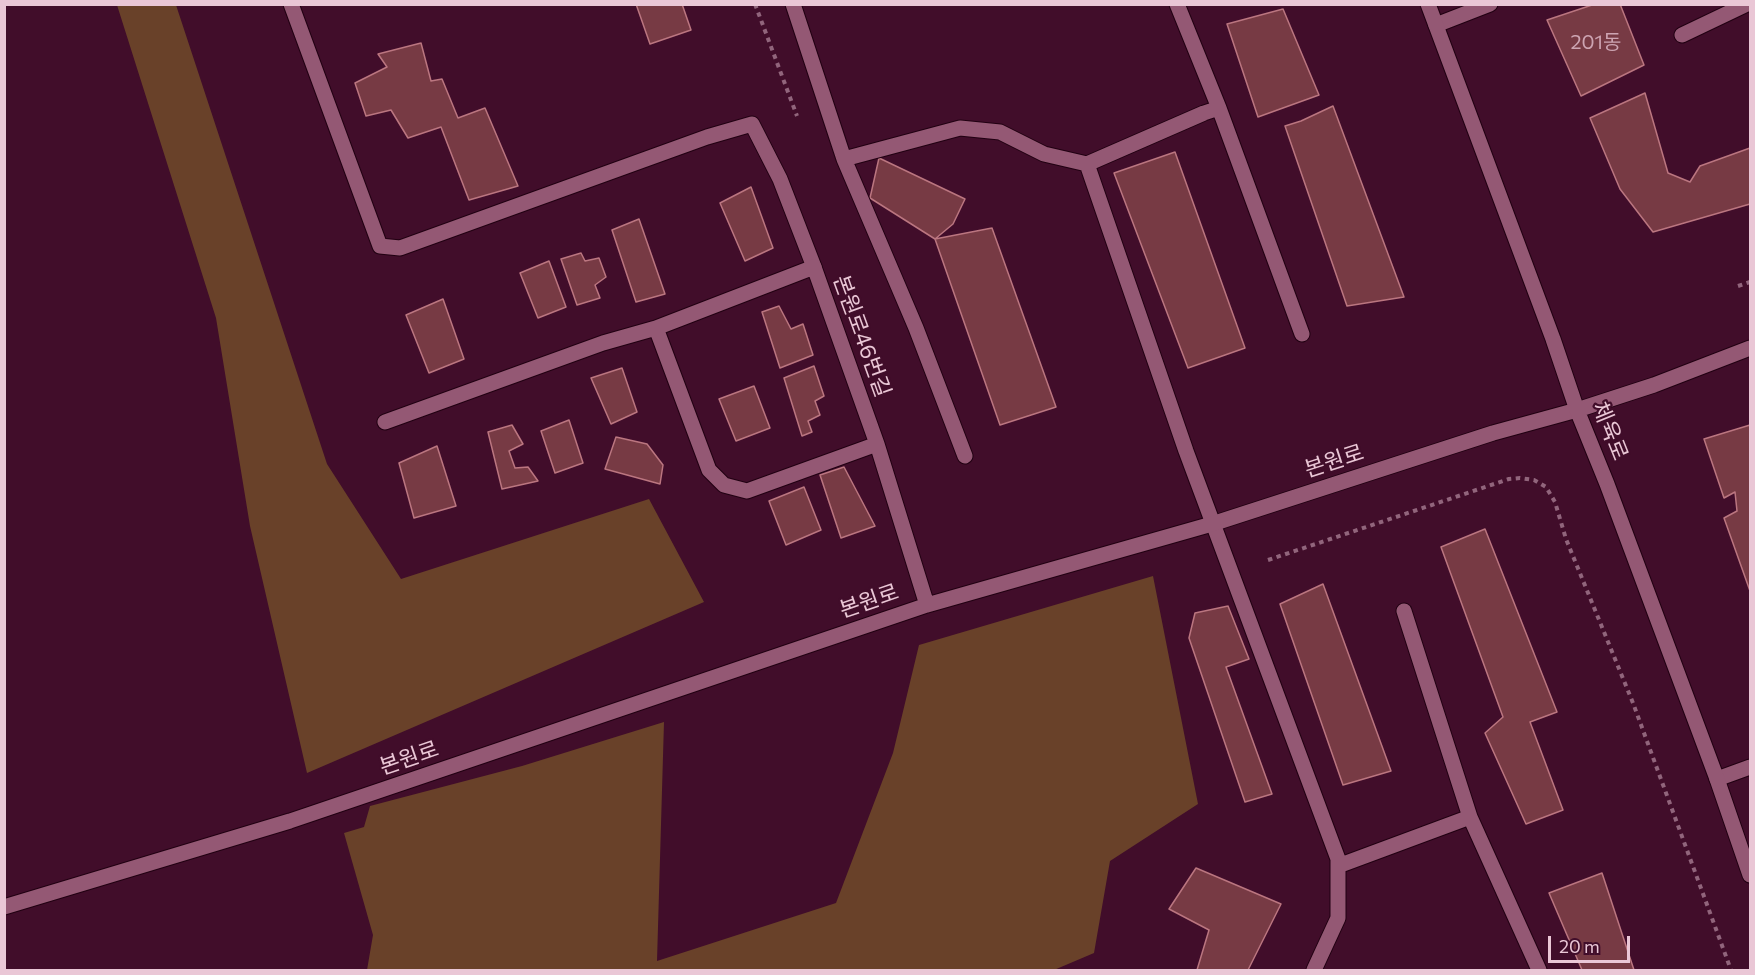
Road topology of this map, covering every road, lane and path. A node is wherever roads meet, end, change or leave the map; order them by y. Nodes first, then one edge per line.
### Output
1 (291, 4) edge
2 (755, 4) edge
3 (793, 4) edge
4 (1177, 4) edge
5 (1428, 4) edge
6 (1490, 4) edge
7 (1747, 4) edge
8 (1436, 25) junction
9 (1682, 35) dead end
10 (1220, 108) junction
11 (797, 116) dead end
12 (844, 159) junction
13 (1087, 164) junction
14 (814, 267) junction
15 (1750, 282) edge
16 (1738, 286) dead end
17 (656, 328) junction
18 (1302, 334) dead end
19 (1750, 348) edge
20 (1577, 410) junction
21 (385, 422) dead end
22 (877, 444) junction
23 (965, 456) dead end
24 (1212, 524) junction
25 (1268, 560) dead end
26 (927, 605) junction
27 (1404, 611) dead end
28 (1750, 767) edge
29 (1717, 779) junction
30 (1470, 816) junction
31 (1338, 866) junction
32 (1750, 875) edge
33 (4, 907) edge
34 (1314, 970) edge
35 (1539, 970) edge
36 (1731, 970) edge

1 - 14 street
2 - 11 path
3 - 12 street
4 - 10 street
5 - 8 street, 체육로
6 - 8 street
7 - 9 street
8 - 20 street, 체육로
10 - 13 street
10 - 18 street
12 - 13 street
12 - 23 street
13 - 24 street
14 - 17 street, 본원로46번길
14 - 22 street, 본원로46번길
15 - 16 path
17 - 21 street, 본원로46번길
17 - 22 street
19 - 20 street, 본원로
20 - 24 street, 본원로
20 - 29 street, 체육로
22 - 26 street, 본원로46번길
24 - 26 street, 본원로
24 - 31 street
25 - 36 path
26 - 33 street, 본원로
27 - 30 street
28 - 29 street
29 - 32 street, 체육로
30 - 31 street
30 - 35 street
31 - 34 street

